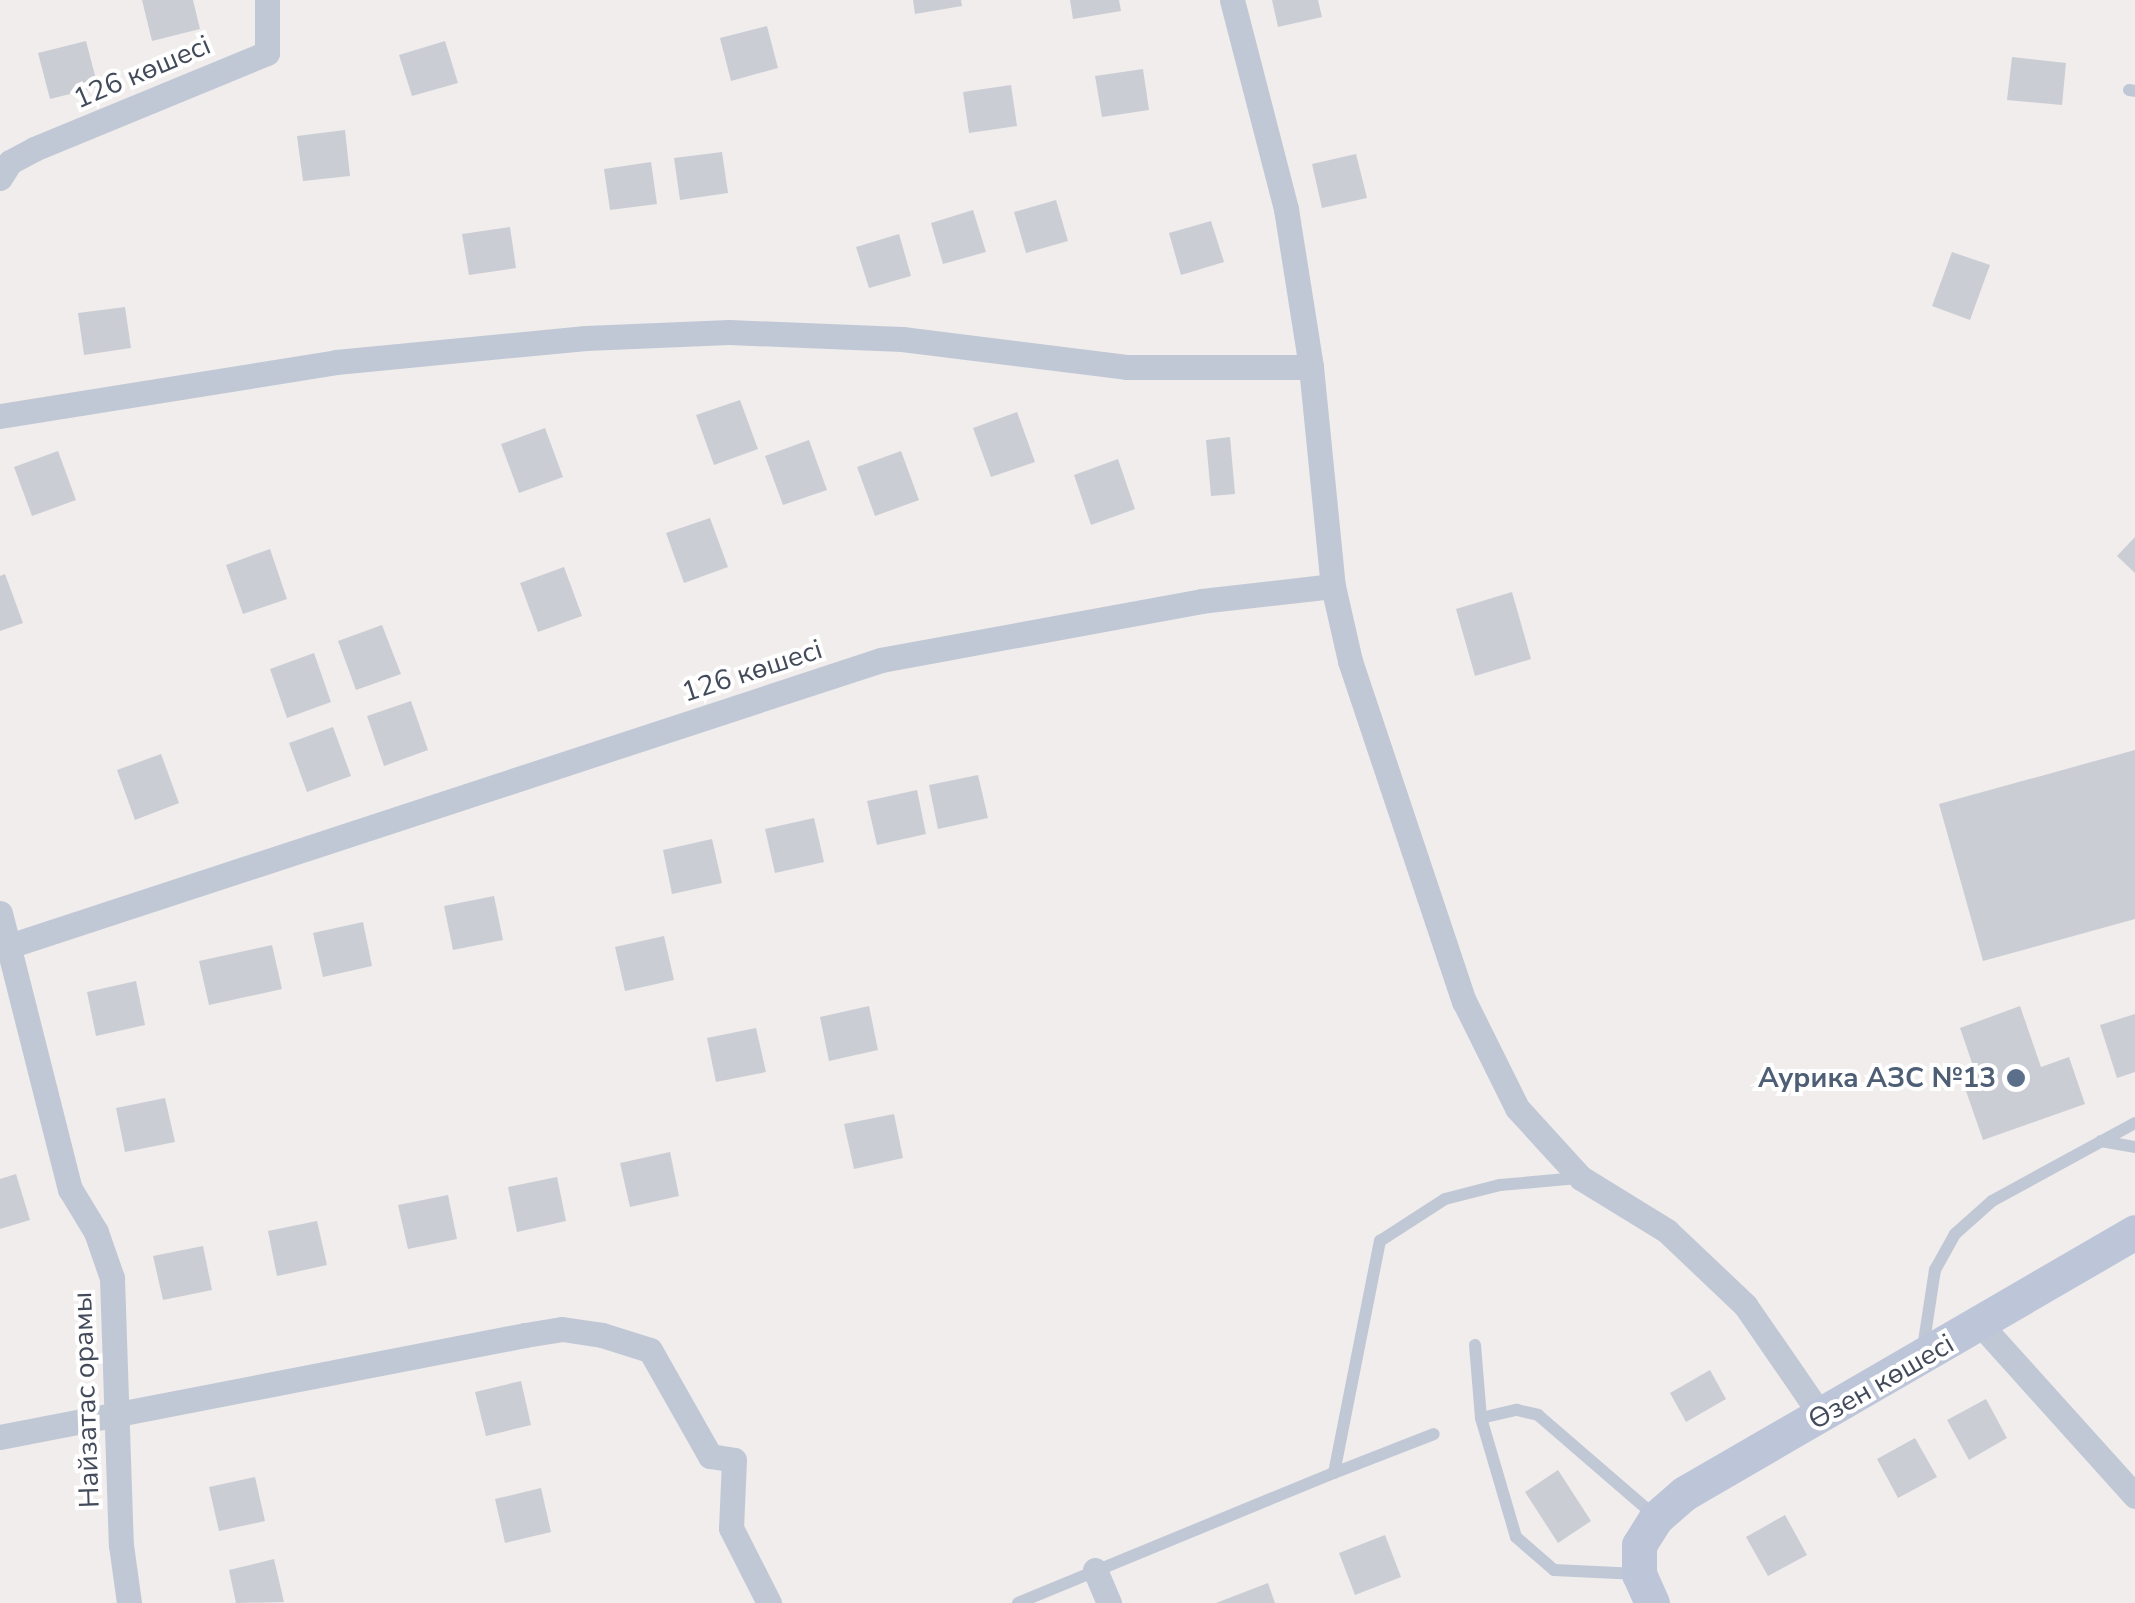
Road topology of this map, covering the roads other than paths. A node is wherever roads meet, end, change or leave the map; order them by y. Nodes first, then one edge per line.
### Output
1 (267, 0) edge
2 (1232, 0) edge
3 (0, 178) edge
4 (1311, 367) junction
5 (0, 416) edge
6 (1333, 586) junction
7 (0, 913) edge
8 (4, 950) edge
9 (2135, 1124) edge
10 (2101, 1141) junction
11 (2135, 1147) edge
12 (1581, 1178) junction
13 (2135, 1232) edge
14 (1981, 1325) junction
15 (1475, 1345) dead end
16 (1922, 1357) junction
17 (120, 1414) junction
18 (1821, 1414) junction
19 (1481, 1418) junction
20 (1434, 1434) dead end
21 (0, 1437) edge
22 (1334, 1473) junction
23 (2135, 1496) edge
24 (1647, 1560) edge
25 (1095, 1570) junction
26 (129, 1603) edge
27 (769, 1603) edge
28 (1018, 1603) edge
29 (1109, 1603) edge

1 - 3 street, 126 көшесі
2 - 4 street
4 - 5 street
4 - 6 street
6 - 8 street, 126 көшесі
6 - 12 street
7 - 8 street, Найзатас орамы
8 - 17 street, Найзатас орамы
9 - 10 lane
10 - 11 lane
10 - 16 lane
12 - 18 street
12 - 22 lane
13 - 14 main road, Өзен көшесі
14 - 16 main road, Өзен көшесі
14 - 23 street
15 - 19 lane
16 - 18 main road, Өзен көшесі
17 - 21 street
17 - 26 street, Найзатас орамы
17 - 27 street
18 - 24 main road, Өзен көшесі
19 - 24 lane
19 - 24 lane
20 - 22 lane
22 - 25 lane
25 - 28 lane
25 - 29 street

